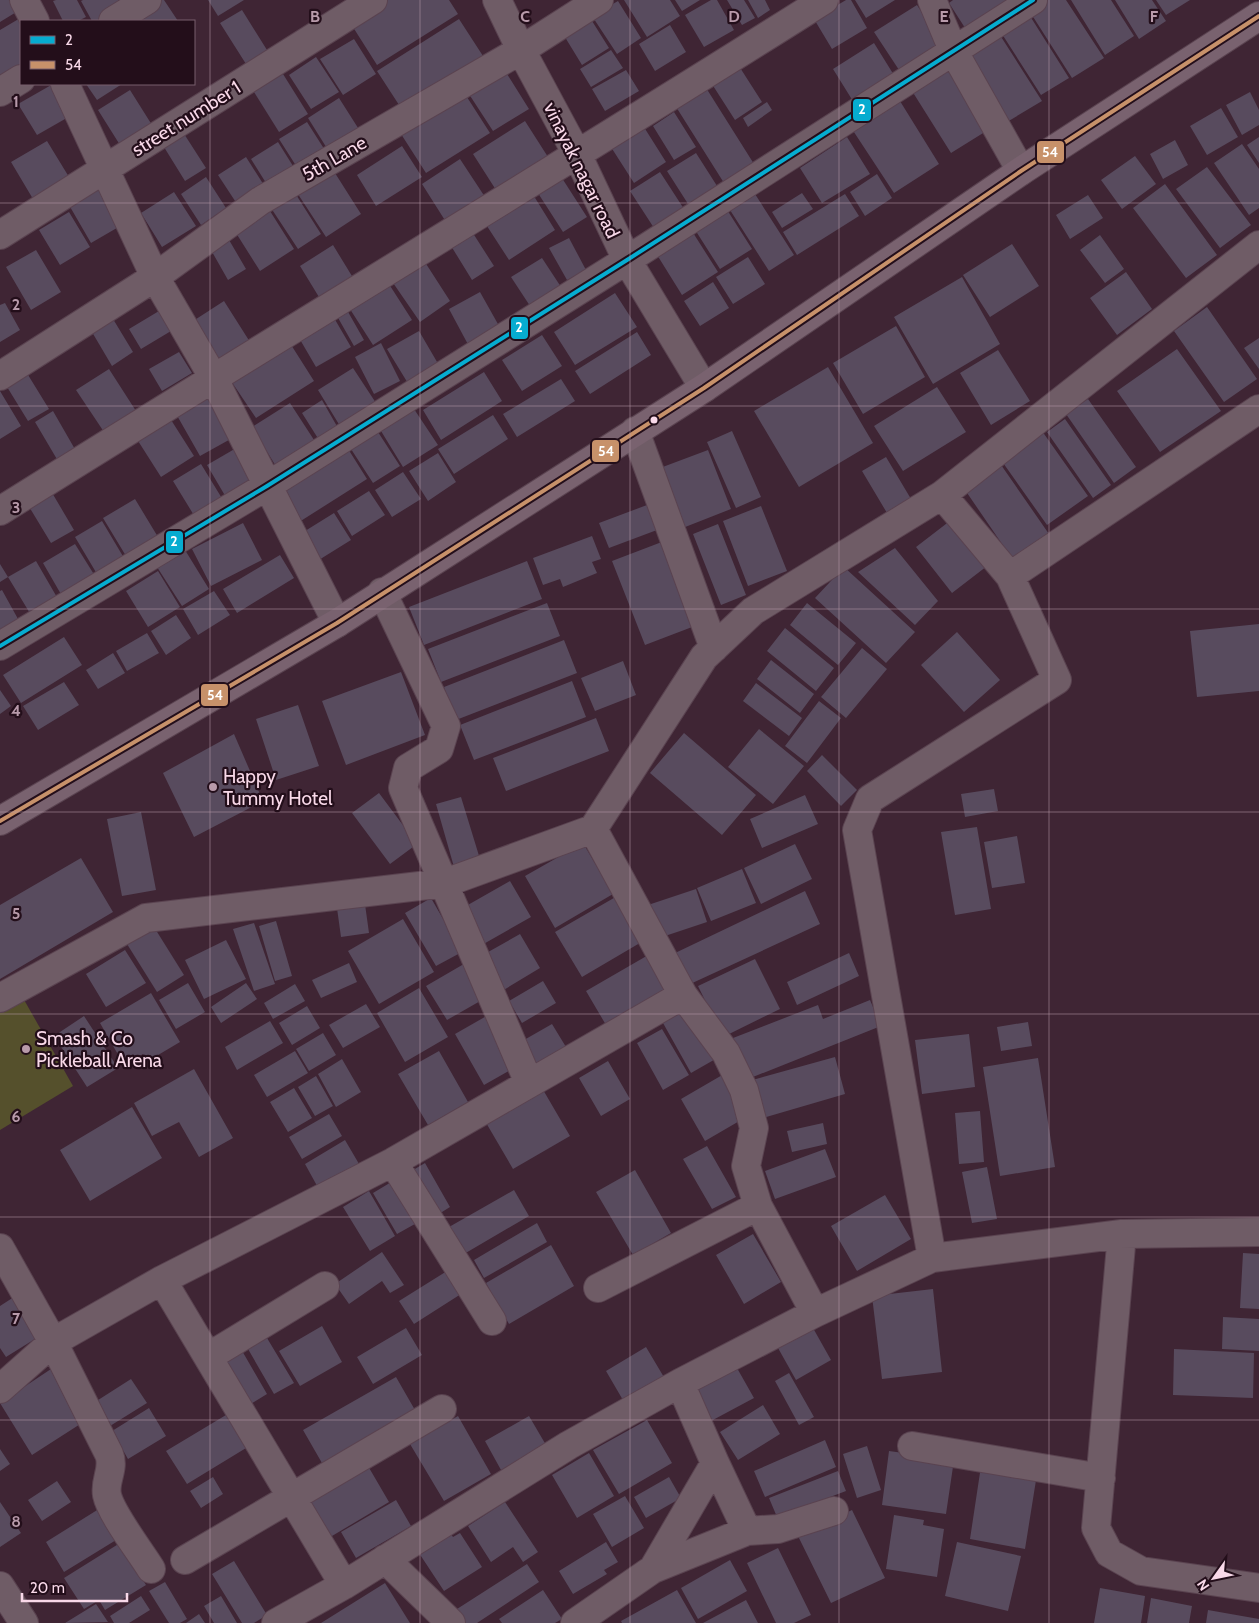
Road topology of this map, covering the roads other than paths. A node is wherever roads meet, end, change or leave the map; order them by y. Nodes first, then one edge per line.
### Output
1 (24, 0) edge
2 (147, 0) edge
3 (372, 0) edge
4 (497, 0) edge
5 (599, 0) edge
6 (824, 0) edge
7 (932, 0) edge
8 (1033, 0) edge
9 (1259, 16) edge
10 (34, 20) edge
11 (115, 20) edge
12 (521, 50) junction
13 (953, 50) junction
14 (20, 80) edge
15 (65, 85) edge
16 (0, 92) edge
17 (578, 156) junction
18 (105, 169) junction
19 (1021, 171) junction
20 (0, 235) edge
21 (1259, 245) edge
22 (627, 260) junction
23 (155, 277) junction
24 (0, 376) edge
25 (213, 377) junction
26 (704, 388) junction
27 (1259, 409) edge
28 (635, 432) junction
29 (268, 486) junction
30 (942, 495) junction
31 (0, 511) edge
32 (1010, 576) junction
33 (382, 592) junction
34 (336, 623) junction
35 (0, 646) edge
36 (714, 648) junction
37 (0, 820) edge
38 (593, 829) junction
39 (445, 883) junction
40 (683, 995) junction
41 (0, 998) edge
42 (529, 1084) junction
43 (393, 1162) junction
44 (758, 1206) junction
45 (1259, 1232) edge
46 (1122, 1234) junction
47 (0, 1248) edge
48 (932, 1258) junction
49 (162, 1280) junction
50 (325, 1286) dead end
51 (598, 1288) dead end
52 (815, 1313) junction
53 (492, 1321) dead end
54 (53, 1342) junction
55 (208, 1357) junction
56 (680, 1383) junction
57 (0, 1389) edge
58 (442, 1409) dead end
59 (912, 1446) dead end
60 (715, 1463) junction
61 (1101, 1478) junction
62 (292, 1498) junction
63 (834, 1511) dead end
64 (747, 1531) junction
65 (385, 1559) junction
66 (185, 1560) dead end
67 (151, 1569) dead end
68 (653, 1569) junction
69 (344, 1585) junction
70 (0, 1586) edge
71 (1259, 1588) edge
72 (24, 1623) edge
73 (276, 1623) edge
74 (451, 1623) edge
75 (574, 1623) edge

1 - 10 street
2 - 11 street
3 - 18 street, street number 1
4 - 12 street, vinayak nagar road
5 - 12 street, 5th Lane
6 - 17 street
7 - 13 street
8 - 13 street
9 - 19 main road
12 - 17 street, vinayak nagar road
12 - 23 street, 5th Lane
13 - 19 street
13 - 22 street
14 - 16 street
15 - 18 street
17 - 22 street, vinayak nagar road
17 - 25 street
18 - 20 street, street number 1
18 - 23 street
19 - 26 main road
21 - 30 street
22 - 26 street, vinayak nagar road
22 - 29 street
23 - 24 street, 5th Lane
23 - 25 street
25 - 29 street
25 - 31 street
26 - 28 main road
27 - 32 street
28 - 33 main road
28 - 36 street
29 - 34 street
29 - 35 street
30 - 32 street
30 - 36 street
32 - 48 street
33 - 34 main road
33 - 39 street
34 - 37 main road
36 - 38 street
38 - 39 street
38 - 40 street
39 - 41 street
39 - 42 street
40 - 42 street
40 - 44 street
42 - 43 street
43 - 49 street
43 - 53 street
44 - 51 street
44 - 52 street
45 - 46 street
46 - 48 street
46 - 61 street
47 - 54 street
48 - 52 street
49 - 54 street
49 - 55 street
50 - 55 street
52 - 56 street
54 - 57 street
54 - 67 street
55 - 62 street
56 - 60 street
56 - 65 street
58 - 62 street
59 - 61 street
60 - 64 street
60 - 68 street
61 - 71 street
62 - 66 street
62 - 69 street
63 - 64 street
64 - 68 street
65 - 69 street
65 - 74 street
68 - 75 street
69 - 73 street
70 - 72 street

